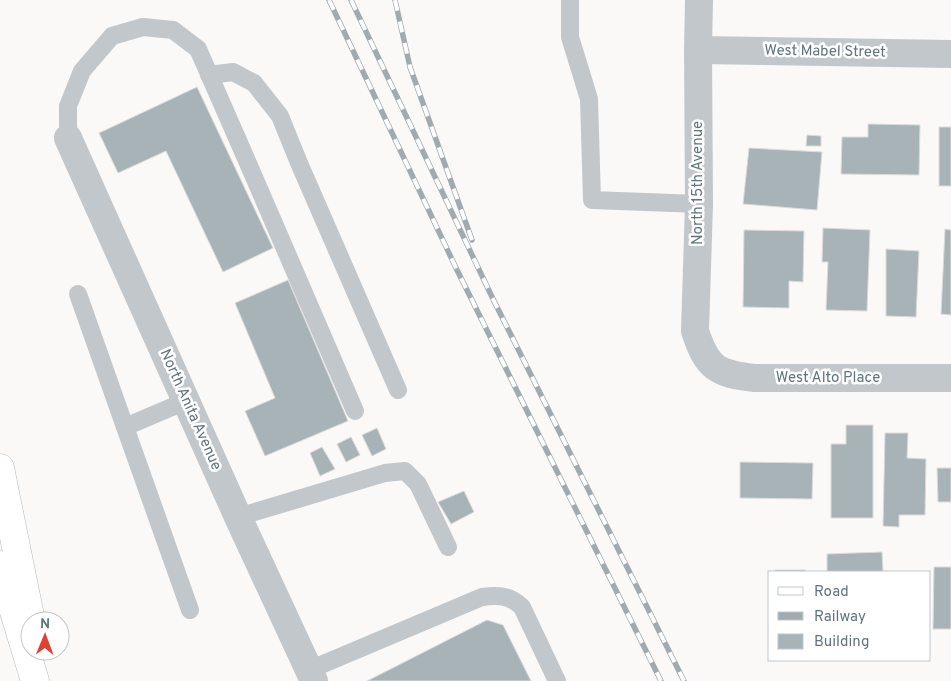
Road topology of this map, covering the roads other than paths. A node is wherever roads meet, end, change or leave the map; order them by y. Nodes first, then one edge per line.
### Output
1 (570, 0) edge
2 (699, 0) edge
3 (698, 50) junction
4 (951, 54) edge
5 (209, 75) junction
6 (68, 138) joint
7 (699, 204) junction
8 (78, 294) dead end
9 (709, 362) joint
10 (951, 378) edge
11 (398, 390) dead end
12 (186, 401) junction
13 (355, 411) dead end
14 (125, 427) junction
15 (0, 468) edge
16 (238, 517) junction
17 (448, 547) dead end
18 (0, 565) edge
19 (190, 610) dead end
20 (29, 611) edge
21 (40, 661) edge
22 (311, 676) edge
23 (35, 681) edge
24 (44, 681) edge
25 (557, 681) edge

1 - 7 lane
2 - 3 street, North 15th Avenue
3 - 4 street, West Mabel Street
3 - 7 street, North 15th Avenue
5 - 6 lane
5 - 11 lane
5 - 13 lane
6 - 12 street, North Anita Avenue
7 - 9 street, North 15th Avenue
8 - 14 lane
9 - 10 street, West Alto Place
12 - 14 lane
12 - 16 street, North Anita Avenue
14 - 19 lane
15 - 20 main road
16 - 17 lane
16 - 22 street, North Anita Avenue
18 - 23 main road
21 - 24 main road
22 - 25 lane

